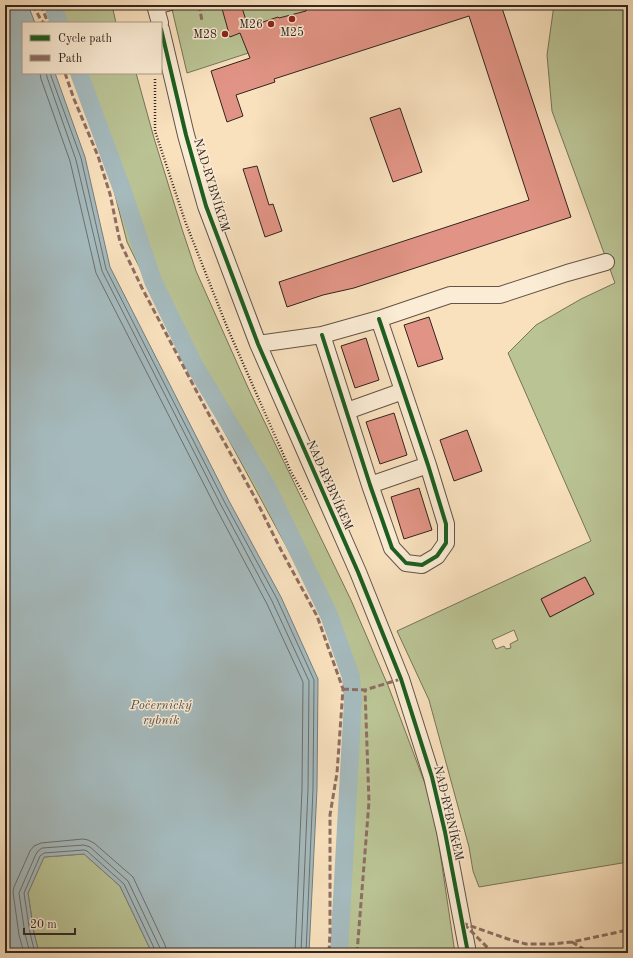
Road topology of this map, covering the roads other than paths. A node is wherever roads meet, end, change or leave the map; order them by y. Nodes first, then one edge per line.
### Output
1 (162, 33) edge
2 (606, 262) dead end
3 (379, 319) junction
4 (322, 335) junction
5 (258, 344) junction
6 (403, 391) junction
7 (346, 411) junction
8 (428, 465) junction
9 (370, 485) junction
10 (468, 953) edge

1 - 5 street, NAD RYBNÍKEM
2 - 3 street
3 - 4 street
3 - 6 street
4 - 5 street
4 - 7 street
5 - 10 street, NAD RYBNÍKEM
6 - 7 street
6 - 8 street
7 - 9 street
8 - 9 street
8 - 9 street

